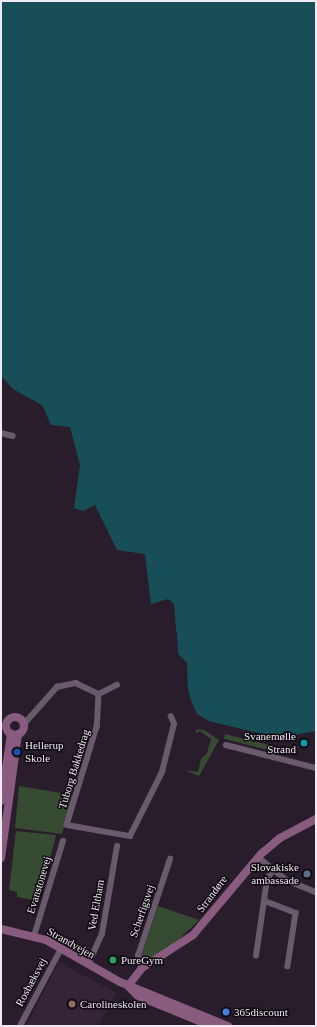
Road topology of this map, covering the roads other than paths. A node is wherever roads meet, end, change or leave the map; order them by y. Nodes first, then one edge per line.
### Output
1 (1, 433) edge
2 (13, 436) dead end
3 (117, 685) dead end
4 (99, 694) junction
5 (171, 717) dead end
6 (24, 724) junction
7 (4, 725) edge
8 (14, 734) junction
9 (226, 745) dead end
10 (316, 768) edge
11 (1, 801) edge
12 (316, 819) edge
13 (63, 841) dead end
14 (117, 846) dead end
15 (258, 857) junction
16 (1, 858) edge
17 (170, 860) dead end
18 (272, 871) junction
19 (316, 892) edge
20 (265, 901) junction
21 (1, 929) edge
22 (34, 936) junction
23 (61, 949) junction
24 (256, 956) dead end
25 (88, 965) junction
26 (288, 966) dead end
27 (142, 968) junction
28 (128, 986) junction
29 (20, 1026) edge
30 (211, 1026) edge
31 (228, 1026) edge

1 - 2 street
3 - 4 street
4 - 5 street, Tuborg Bakkedrag
4 - 6 street
6 - 7 street
6 - 8 street
7 - 8 street
8 - 11 street
8 - 16 street
9 - 10 street
12 - 15 street, Strandøre
13 - 22 street, Evanstonevej
14 - 25 street, Ved Eltham
15 - 18 street
15 - 27 street, Strandøre
17 - 27 street, Scherfigsvej
18 - 19 street
18 - 20 street
20 - 24 street
20 - 26 street
21 - 22 street, Strandvejen
22 - 23 street, Strandvejen
23 - 25 street, Strandvejen
23 - 29 street, Rosbæksvej
25 - 28 street, Strandvejen
27 - 28 street, Strandøre
28 - 30 street, Strandvejen
28 - 31 street, Strandvejen

